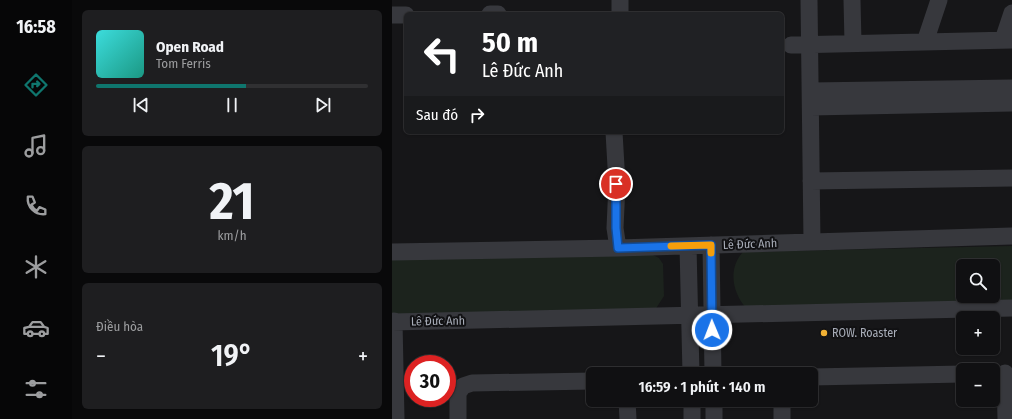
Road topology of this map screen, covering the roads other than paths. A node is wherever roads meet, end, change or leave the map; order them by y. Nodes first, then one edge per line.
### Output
1 (620, 0) edge
2 (809, 0) edge
3 (859, 0) edge
4 (939, 0) edge
5 (852, 8) edge
6 (620, 12) edge
7 (1012, 13) edge
8 (392, 15) edge
9 (404, 15) edge
10 (1007, 40) edge
11 (925, 42) junction
12 (853, 43) junction
13 (791, 44) dead end
14 (810, 44) junction
15 (1012, 88) edge
16 (811, 99) junction
17 (1012, 103) edge
18 (614, 134) edge
19 (1012, 178) edge
20 (811, 181) junction
21 (1012, 236) edge
22 (812, 242) junction
23 (711, 245) junction
24 (688, 246) junction
25 (618, 248) junction
26 (392, 252) edge
27 (1012, 308) edge
28 (690, 315) junction
29 (712, 315) junction
30 (393, 322) edge
31 (691, 367) edge
32 (713, 367) edge
33 (1003, 373) edge
34 (956, 374) edge
35 (818, 377) edge
36 (586, 381) edge
37 (394, 383) edge
38 (627, 407) edge
39 (692, 407) edge
40 (714, 407) edge
41 (782, 407) edge
42 (396, 419) edge
43 (458, 419) edge
44 (628, 419) edge
45 (692, 419) edge
46 (714, 419) edge
47 (782, 419) edge
48 (1006, 419) edge

1 - 6 street
2 - 14 street
3 - 5 street
4 - 11 street
5 - 12 street
7 - 10 street
8 - 9 street
10 - 11 street
11 - 12 street
12 - 14 street
13 - 14 street
14 - 16 street
15 - 16 street
16 - 17 street
16 - 20 street
18 - 25 street
19 - 20 street
20 - 22 street
21 - 22 street, Lê Đức Anh
22 - 23 street, Lê Đức Anh
23 - 24 street, Lê Đức Anh
23 - 29 street
24 - 25 street, Lê Đức Anh
24 - 28 street
25 - 26 street, Lê Đức Anh
27 - 29 street, Lê Đức Anh
28 - 29 street, Lê Đức Anh
28 - 30 street, Lê Đức Anh
28 - 31 street
29 - 32 street
30 - 37 street
33 - 48 street
34 - 35 street
36 - 43 street
37 - 42 street
38 - 44 street
39 - 45 street
40 - 46 street
41 - 47 street

